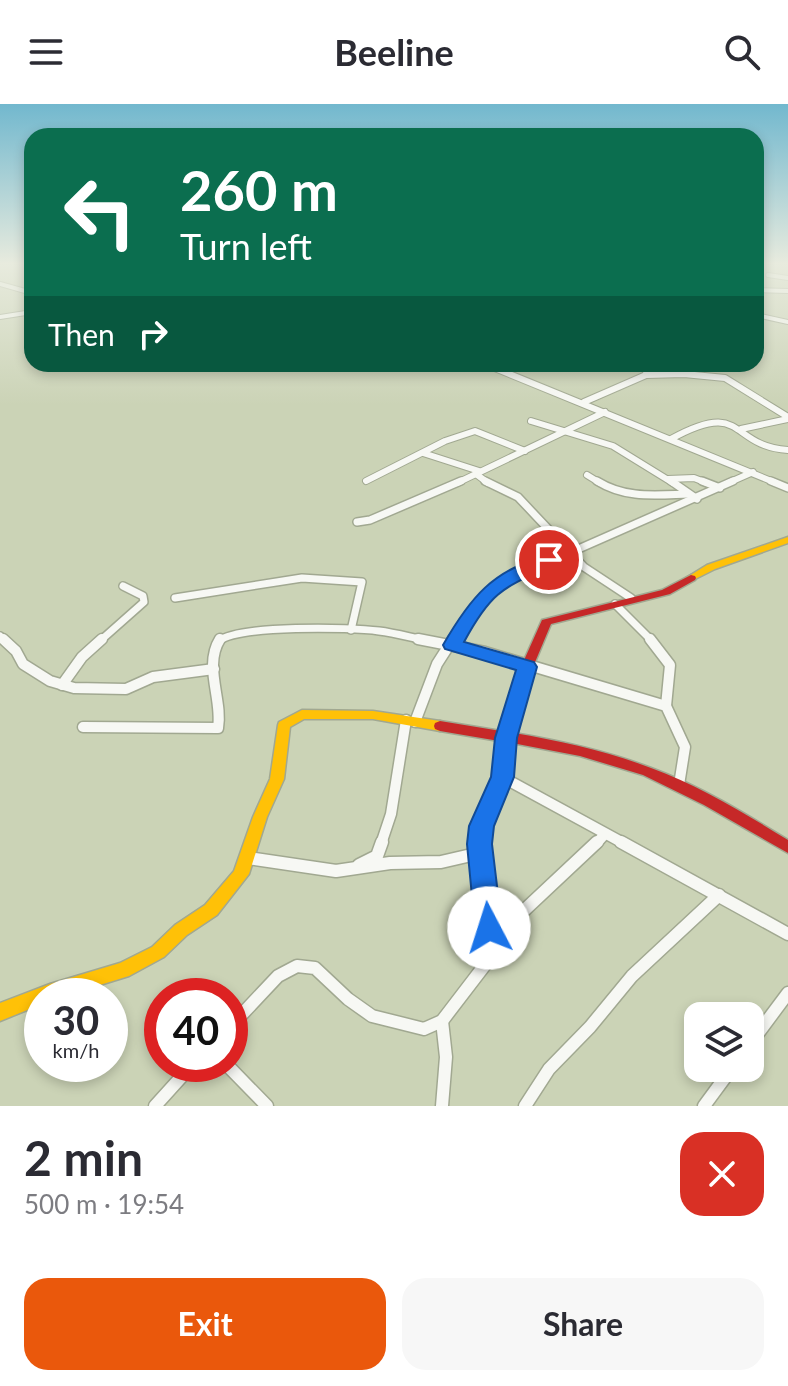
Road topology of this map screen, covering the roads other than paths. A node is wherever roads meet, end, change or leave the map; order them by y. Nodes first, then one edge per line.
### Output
1 (24, 313) edge
2 (0, 317) edge
3 (764, 317) edge
4 (788, 322) edge
5 (506, 372) edge
6 (646, 372) edge
7 (646, 375) junction
8 (584, 402) junction
9 (605, 412) junction
10 (788, 418) edge
11 (531, 421) dead end
12 (741, 429) junction
13 (566, 432) junction
14 (671, 439) junction
15 (788, 450) edge
16 (525, 451) junction
17 (423, 453) junction
18 (479, 471) junction
19 (753, 472) junction
20 (587, 475) dead end
21 (663, 476) junction
22 (366, 481) dead end
23 (721, 488) junction
24 (788, 488) edge
25 (689, 494) junction
26 (697, 499) junction
27 (357, 522) dead end
28 (788, 540) edge
29 (570, 551) junction
30 (123, 586) dead end
31 (175, 598) dead end
32 (631, 598) junction
33 (615, 604) junction
34 (351, 630) junction
35 (0, 636) edge
36 (452, 645) junction
37 (527, 667) junction
38 (214, 669) junction
39 (62, 685) junction
40 (666, 706) junction
41 (410, 721) junction
42 (83, 727) dead end
43 (506, 738) junction
44 (502, 777) junction
45 (679, 785) junction
46 (604, 835) junction
47 (788, 847) edge
48 (480, 853) junction
49 (248, 858) junction
50 (352, 868) junction
51 (719, 895) junction
52 (788, 934) edge
53 (491, 957) junction
54 (788, 993) edge
55 (248, 1008) edge
56 (0, 1012) edge
57 (442, 1021) junction
58 (764, 1025) edge
59 (177, 1082) edge
60 (244, 1082) edge
61 (722, 1082) edge
62 (155, 1106) edge
63 (267, 1106) edge
64 (442, 1106) edge
65 (525, 1106) edge
66 (704, 1106) edge

1 - 2 street
3 - 4 street
5 - 8 street
6 - 7 street
7 - 8 street
7 - 10 street
8 - 9 street
9 - 13 street
9 - 14 street
10 - 12 street
11 - 13 street
12 - 14 street
12 - 15 street
13 - 16 street
13 - 21 street
14 - 19 street
16 - 17 street
16 - 18 street
17 - 18 street
17 - 22 street
18 - 27 street
18 - 29 street
19 - 23 street
19 - 24 street
20 - 25 street
21 - 23 street
21 - 25 street
23 - 26 street
25 - 26 street
26 - 29 street
28 - 32 street
29 - 32 street
29 - 36 street
30 - 39 street
31 - 34 street
32 - 33 street
33 - 37 street
33 - 40 street
34 - 36 street
34 - 38 street
35 - 39 street
36 - 37 street
36 - 41 street
37 - 40 street
37 - 43 street
38 - 39 street
38 - 42 street
40 - 45 street
41 - 43 street
41 - 49 street
41 - 50 street
43 - 44 street
43 - 45 street
44 - 46 street
44 - 48 street
45 - 47 street
46 - 51 street
46 - 53 street
48 - 50 street
48 - 53 street
49 - 50 street
49 - 56 street
51 - 52 street
51 - 65 street
53 - 57 street
54 - 58 street
55 - 57 street
57 - 64 street
59 - 62 street
60 - 63 street
61 - 66 street

